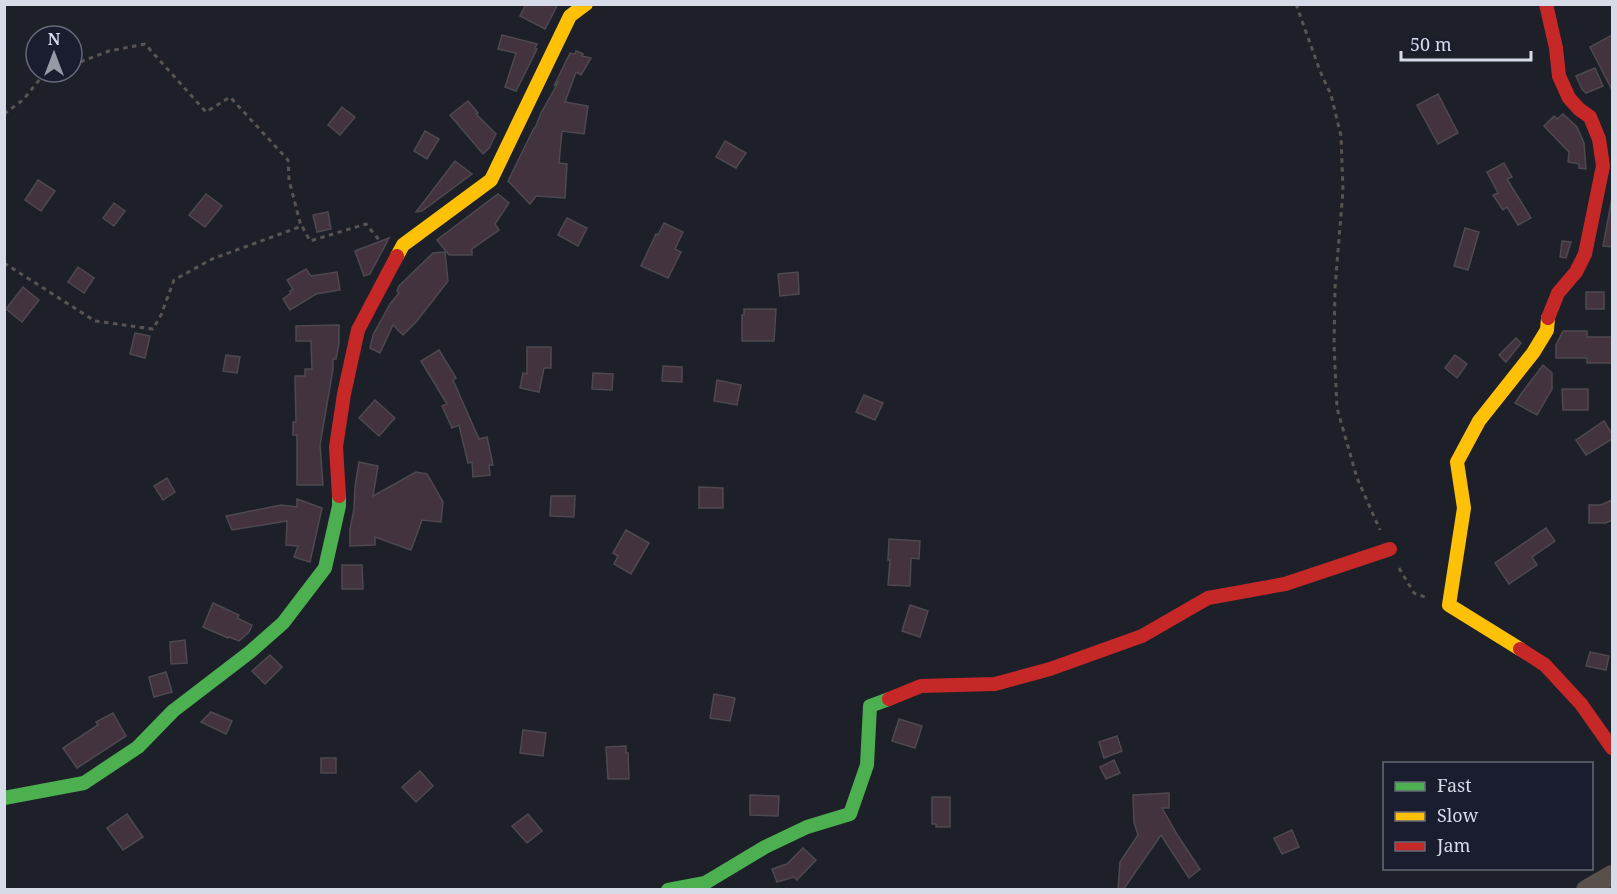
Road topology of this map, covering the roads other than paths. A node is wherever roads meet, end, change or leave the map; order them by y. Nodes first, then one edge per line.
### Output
1 (586, 4) edge
2 (1546, 4) edge
3 (1390, 549) road end
4 (1612, 748) edge
5 (4, 798) edge
6 (1612, 875) edge
7 (668, 890) edge
8 (1586, 890) edge

1 - 5 street
2 - 4 street
3 - 7 street
6 - 8 street

